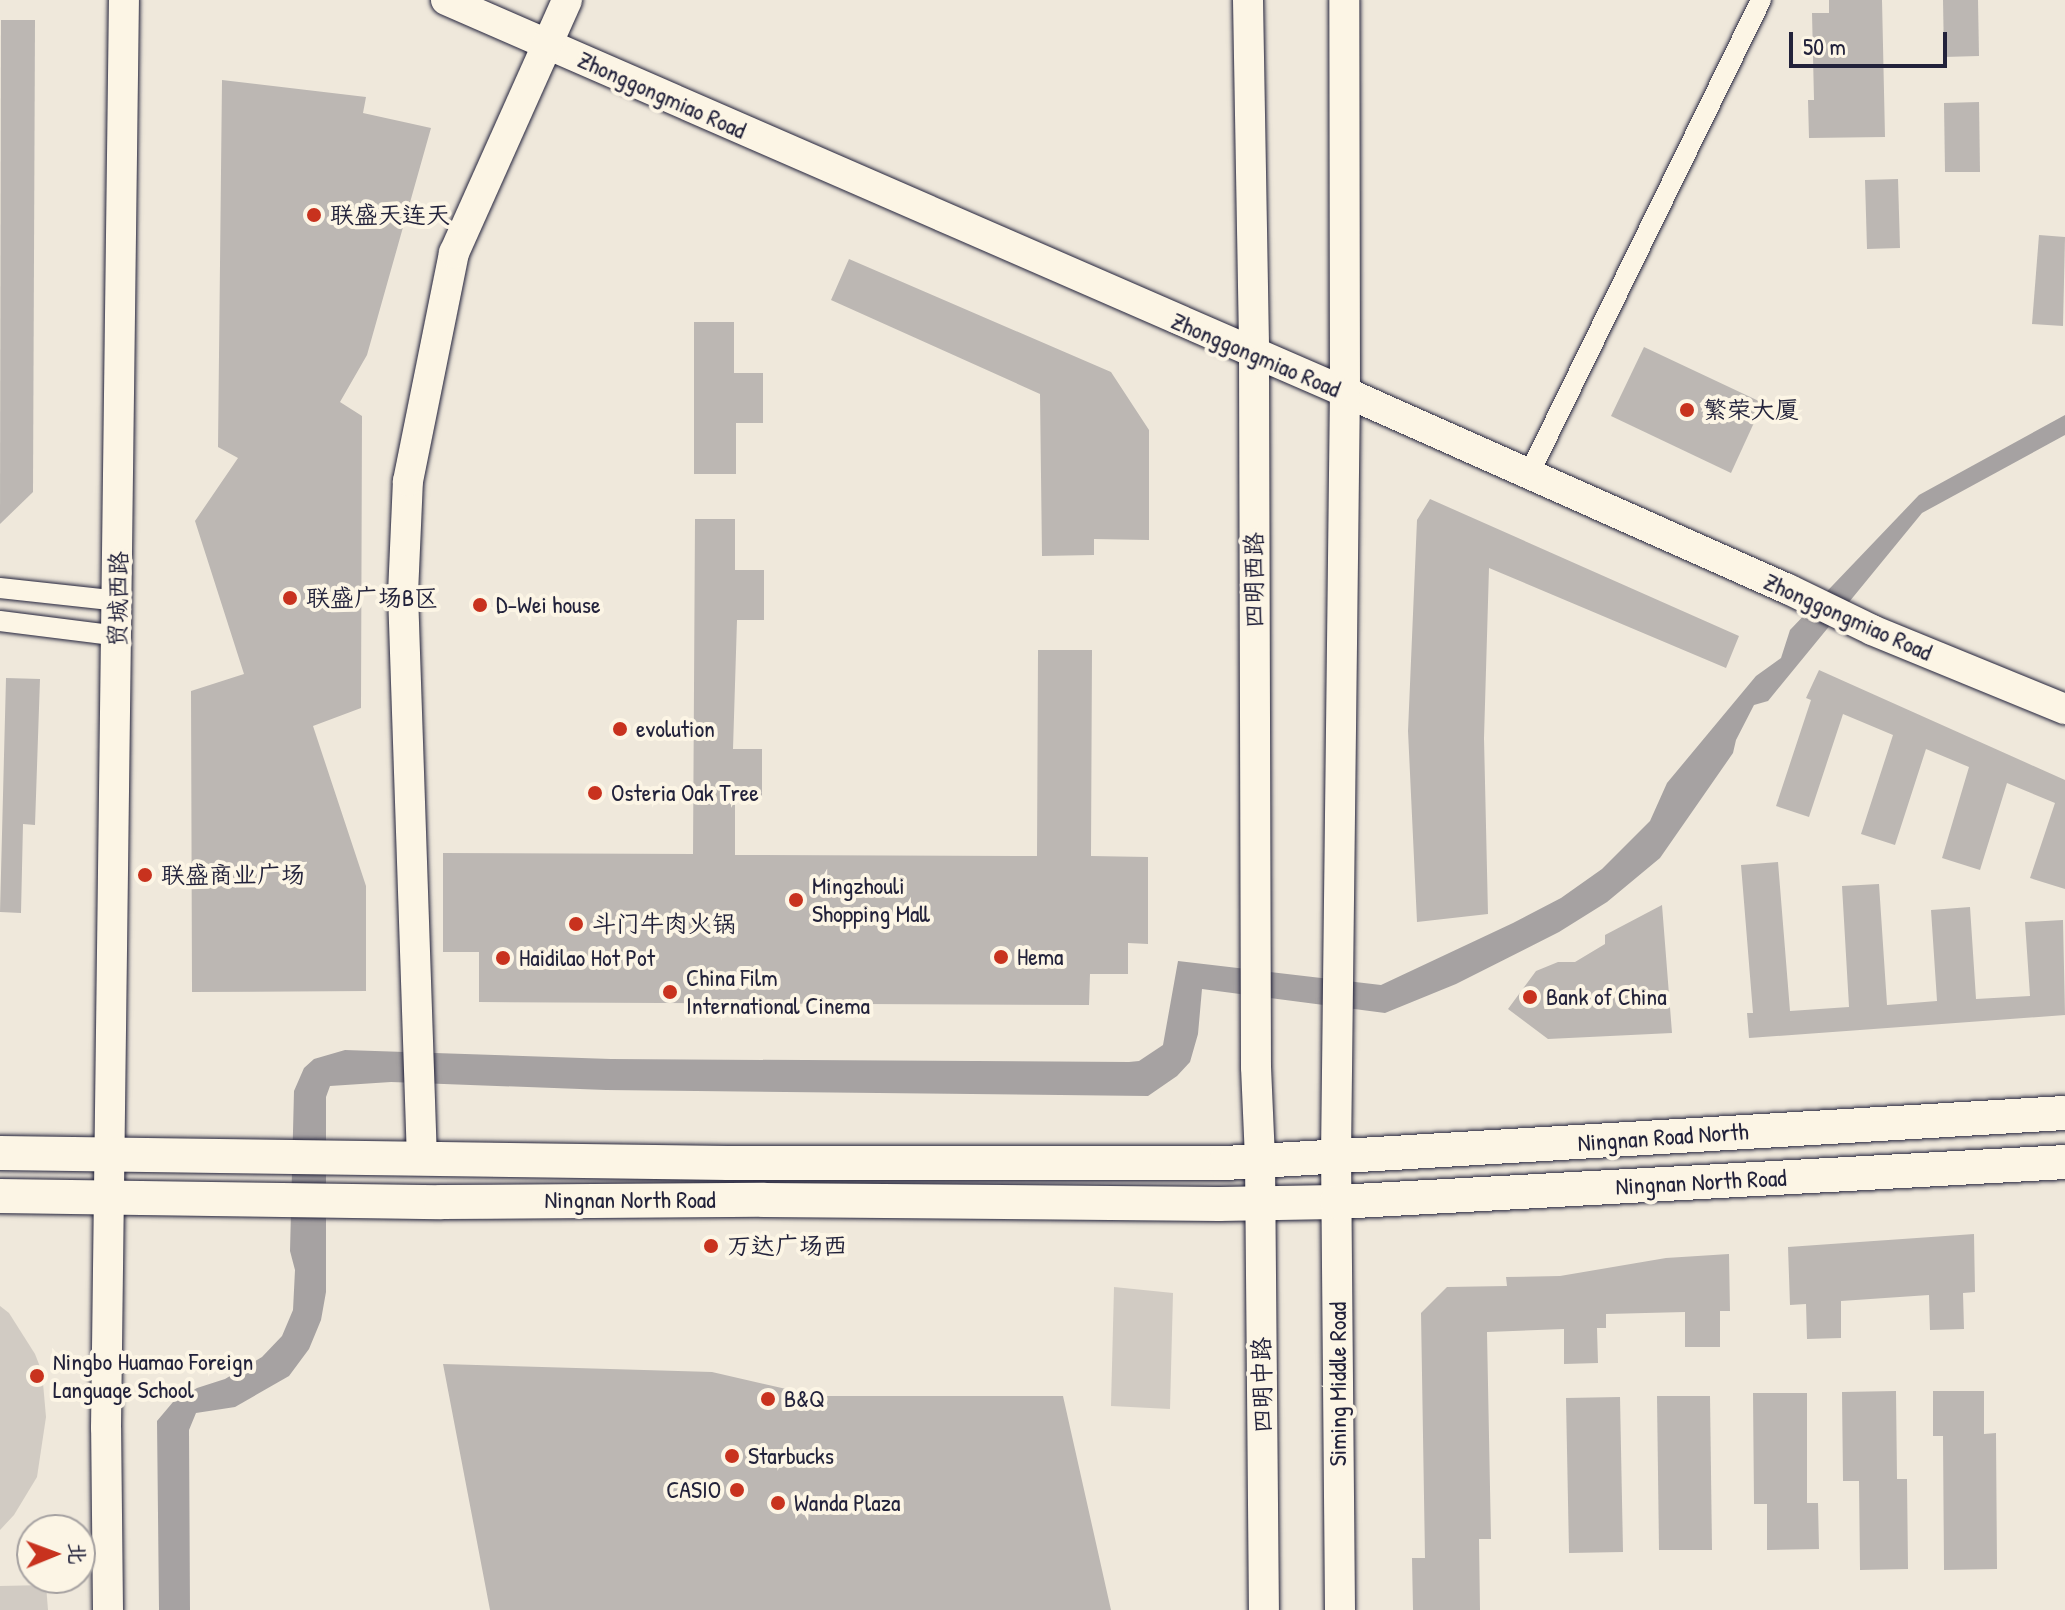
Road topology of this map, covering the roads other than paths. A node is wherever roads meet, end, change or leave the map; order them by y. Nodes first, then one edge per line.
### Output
1 (124, 0) edge
2 (446, 0) edge
3 (567, 0) edge
4 (1344, 0) edge
5 (1761, 0) edge
6 (1248, 1) edge
7 (545, 43) junction
8 (1254, 355) junction
9 (1345, 392) junction
10 (1529, 474) junction
11 (0, 588) edge
12 (119, 601) junction
13 (0, 621) edge
14 (118, 636) junction
15 (2065, 709) edge
16 (2065, 1113) edge
17 (0, 1153) edge
18 (110, 1154) junction
19 (1336, 1157) junction
20 (422, 1160) junction
21 (1260, 1160) junction
22 (2065, 1162) edge
23 (0, 1196) edge
24 (109, 1197) junction
25 (1337, 1202) junction
26 (1260, 1203) junction
27 (108, 1610) edge
28 (1264, 1610) edge
29 (1340, 1610) edge

1 - 12 main road, 贸城西路
2 - 7 main road, Zhonggongmiao Road
3 - 7 main road
4 - 9 main road
5 - 10 street
6 - 8 main road, 四明西路
7 - 8 main road, Zhonggongmiao Road
7 - 20 main road
8 - 9 main road, Zhonggongmiao Road
8 - 21 main road, 四明西路
9 - 10 main road, Zhonggongmiao Road
9 - 19 main road
10 - 15 main road, Zhonggongmiao Road
11 - 12 street
12 - 14 main road, 贸城西路
13 - 14 street
14 - 18 main road, 贸城西路
16 - 19 main road, Ningnan Road North
17 - 18 main road, Ningnan North Road
18 - 20 main road, Ningnan North Road
18 - 24 main road, 贸城西路
19 - 21 main road, Ningnan Road North
19 - 25 main road, Siming Middle Road
20 - 21 main road, Ningnan North Road
21 - 26 main road, 四明中路
22 - 25 main road, Ningnan North Road
23 - 24 main road, Ningnan North Road
24 - 26 main road, Ningnan North Road
24 - 27 main road, 贸城西路
25 - 26 main road, Ningnan North Road
25 - 29 main road, Siming Middle Road
26 - 28 main road, 四明中路

